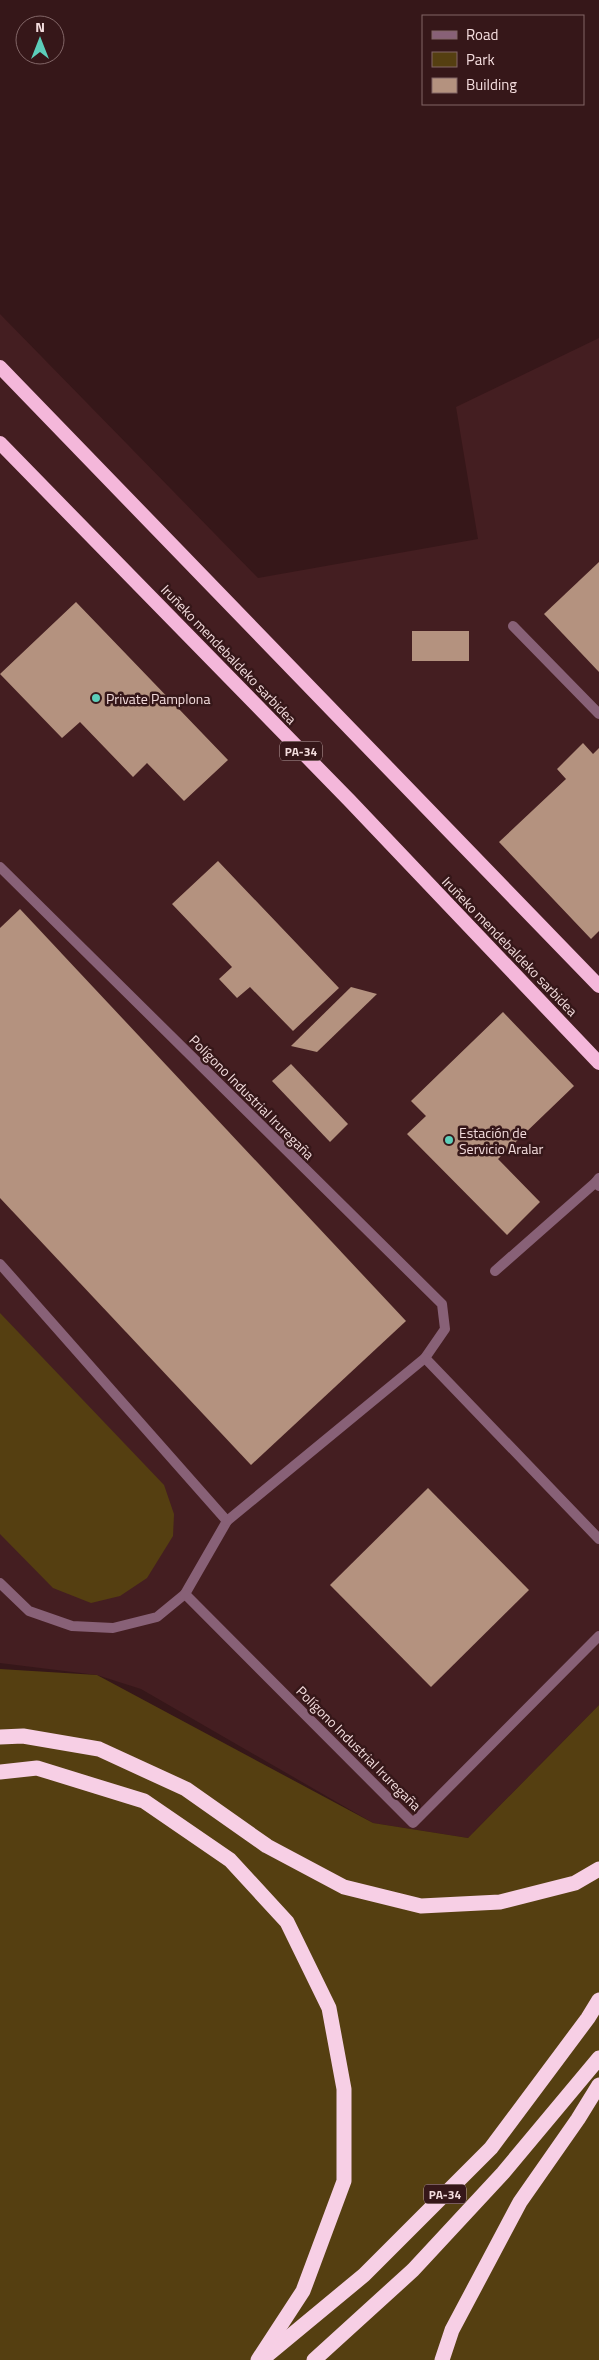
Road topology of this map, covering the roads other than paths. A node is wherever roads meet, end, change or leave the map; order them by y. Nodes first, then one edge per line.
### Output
1 (0, 367) edge
2 (0, 442) edge
3 (513, 626) dead end
4 (599, 714) edge
5 (0, 867) edge
6 (599, 986) edge
7 (599, 1063) edge
8 (598, 1182) edge
9 (0, 1264) edge
10 (495, 1271) dead end
11 (424, 1358) junction
12 (227, 1521) junction
13 (599, 1539) edge
14 (0, 1583) edge
15 (185, 1594) junction
16 (599, 1636) edge
17 (0, 1737) edge
18 (0, 1772) edge
19 (599, 1869) edge
20 (599, 2000) edge
21 (599, 2058) edge
22 (599, 2085) edge
23 (260, 2360) edge
24 (314, 2360) edge
25 (442, 2360) edge

1 - 6 highway
2 - 7 highway, Iruñeko mendebaldeko sarbidea / PA-34
3 - 4 street
5 - 11 street, Polígono Industrial Iruregaña
8 - 10 street
9 - 12 street
11 - 12 street, Polígono Industrial Iruregaña
11 - 13 street
12 - 15 street, Polígono Industrial Iruregaña
14 - 15 street, Polígono Industrial Iruregaña
15 - 16 street, Polígono Industrial Iruregaña
17 - 19 highway
18 - 23 highway
20 - 23 highway, PA-34
21 - 24 highway, PA-34
22 - 25 highway

